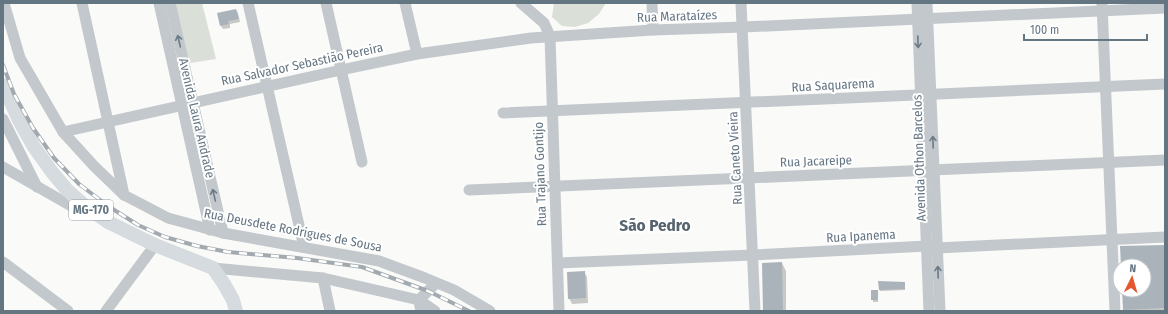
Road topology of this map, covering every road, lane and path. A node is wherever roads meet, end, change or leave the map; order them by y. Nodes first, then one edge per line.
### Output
1 (4, 3) edge
2 (82, 3) edge
3 (159, 3) edge
4 (170, 3) edge
5 (248, 3) edge
6 (326, 3) edge
7 (405, 3) edge
8 (521, 3) edge
9 (652, 3) edge
10 (741, 3) edge
11 (917, 3) edge
12 (927, 3) edge
13 (1102, 7) edge
14 (1165, 8) edge
15 (922, 19) junction
16 (743, 28) junction
17 (653, 30) junction
18 (550, 36) junction
19 (417, 54) junction
20 (341, 70) junction
21 (1165, 84) edge
22 (267, 86) junction
23 (1106, 87) junction
24 (4, 90) edge
25 (926, 95) junction
26 (746, 103) junction
27 (188, 104) junction
28 (552, 111) junction
29 (503, 113) dead end
30 (3, 119) edge
31 (108, 122) junction
32 (63, 132) junction
33 (1165, 160) edge
34 (362, 162) dead end
35 (1109, 162) junction
36 (3, 167) edge
37 (929, 170) junction
38 (750, 178) junction
39 (555, 186) junction
40 (37, 187) junction
41 (469, 190) dead end
42 (124, 195) junction
43 (109, 222) junction
44 (210, 230) junction
45 (222, 233) junction
46 (1165, 237) edge
47 (1112, 239) junction
48 (155, 245) junction
49 (304, 247) junction
50 (932, 247) junction
51 (753, 256) junction
52 (3, 262) edge
53 (558, 263) junction
54 (213, 268) junction
55 (323, 278) junction
56 (436, 283) junction
57 (224, 284) junction
58 (420, 306) edge
59 (68, 311) edge
60 (106, 311) edge
61 (228, 311) edge
62 (236, 311) edge
63 (330, 311) edge
64 (434, 311) edge
65 (490, 311) edge
66 (560, 311) edge
67 (755, 311) edge
68 (929, 311) edge
69 (940, 311) edge
70 (1115, 311) edge

1 - 32 street, Rua Deusdete Rodrigues de Sousa
2 - 31 street
3 - 27 street, Avenida Laura Andrade
27 -> 4 street, Avenida Laura Andrade
5 - 22 street
6 - 20 street
7 - 19 street
8 - 18 street
9 - 17 street
10 - 16 street, Rua Caneto Vieira
11 - 15 street, Avenida Othon Barcelos
12 - 15 street, Avenida Othon Barcelos
13 - 14 street, Rua Marataízes
13 - 15 street, Rua Marataízes
13 - 23 street
15 - 16 street, Rua Marataízes
15 - 25 street, Avenida Othon Barcelos
16 - 17 street, Rua Marataízes
16 - 26 street, Rua Caneto Vieira
17 - 18 street, Rua Marataízes
18 - 19 street, Rua Salvador Sebastião Pereira
18 - 28 street, Rua Trajano Gontijo
19 - 20 street, Rua Salvador Sebastião Pereira
20 - 22 street, Rua Salvador Sebastião Pereira
20 - 34 street
21 - 23 street, Rua Saquarema
22 - 27 street, Rua Salvador Sebastião Pereira
22 - 49 street
23 - 25 street, Rua Saquarema
23 - 35 street
24 - 43 main road, MG-170
25 - 26 street, Rua Saquarema
25 - 37 street, Avenida Othon Barcelos
26 - 28 street, Rua Saquarema
26 - 38 street, Rua Caneto Vieira
27 - 31 street, Rua Salvador Sebastião Pereira
27 - 44 street, Avenida Laura Andrade
45 -> 27 street, Avenida Laura Andrade
28 - 29 street, Rua Saquarema
28 - 39 street, Rua Trajano Gontijo
30 - 40 street
31 - 32 street, Rua Salvador Sebastião Pereira
31 - 42 street
32 - 42 street, Rua Deusdete Rodrigues de Sousa
33 - 35 street, Rua Jacareipe
35 - 37 street, Rua Jacareipe
35 - 47 street
36 - 40 street
37 - 38 street, Rua Jacareipe
37 - 50 street, Avenida Othon Barcelos
38 - 39 street, Rua Jacareipe
38 - 51 street, Rua Caneto Vieira
39 - 41 street, Rua Jacareipe
39 - 53 street, Rua Trajano Gontijo
40 - 43 street
42 - 44 street, Rua Deusdete Rodrigues de Sousa
43 - 48 main road, MG-170
44 - 45 street, Rua Deusdete Rodrigues de Sousa
45 - 49 street, Rua Deusdete Rodrigues de Sousa
46 - 47 street, Rua Ipanema
47 - 50 street, Rua Ipanema
47 - 70 street
48 - 54 main road, MG-170
48 - 60 street
49 - 56 street, Rua Deusdete Rodrigues de Sousa
50 - 51 street, Rua Ipanema
50 - 68 street, Avenida Othon Barcelos
69 -> 50 street, Avenida Othon Barcelos
51 - 53 street, Rua Ipanema
51 - 67 street, Rua Caneto Vieira
52 - 59 street
53 - 66 street, Rua Trajano Gontijo
54 - 55 street
54 - 57 main road
55 - 58 street
55 - 63 street
56 - 58 street
56 - 65 street, Rua Deusdete Rodrigues de Sousa
57 - 61 main road
57 - 62 main road
58 - 64 street

